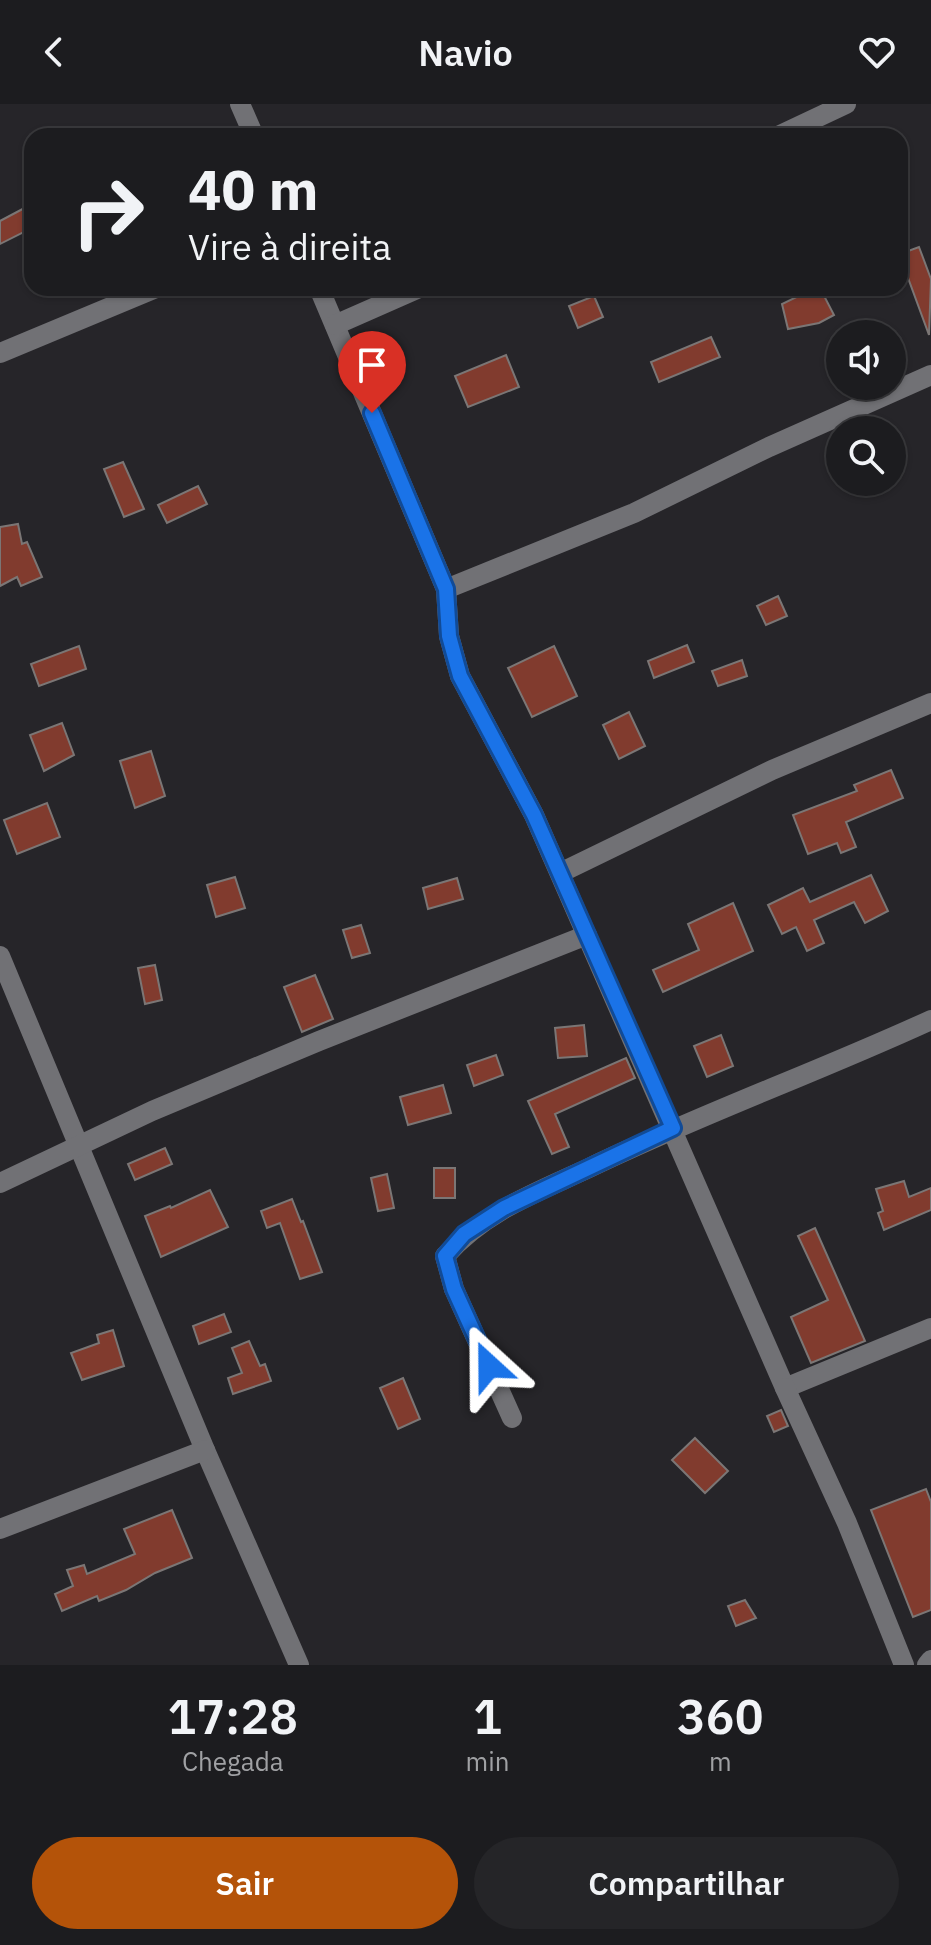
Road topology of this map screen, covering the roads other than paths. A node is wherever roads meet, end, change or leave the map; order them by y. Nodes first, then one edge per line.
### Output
1 (240, 104) edge
2 (846, 104) edge
3 (250, 128) edge
4 (795, 128) edge
5 (137, 296) edge
6 (322, 296) edge
7 (401, 296) edge
8 (335, 325) junction
9 (0, 353) edge
10 (931, 375) edge
11 (446, 589) junction
12 (931, 703) edge
13 (560, 873) junction
14 (587, 935) junction
15 (0, 956) edge
16 (931, 1020) edge
17 (673, 1128) junction
18 (79, 1147) junction
19 (0, 1183) edge
20 (931, 1328) edge
21 (785, 1388) junction
22 (512, 1418) dead end
23 (205, 1450) junction
24 (0, 1529) edge
25 (931, 1660) edge
26 (299, 1665) edge
27 (904, 1665) edge
28 (927, 1665) edge

1 - 3 street
2 - 4 street
5 - 9 street
6 - 8 street
7 - 8 street
8 - 11 street
10 - 11 street
11 - 13 street
12 - 13 street
13 - 14 street
14 - 17 street
14 - 18 street
15 - 18 street
16 - 17 street
17 - 21 street
17 - 22 street
18 - 19 street
18 - 23 street
20 - 21 street
21 - 27 street
23 - 24 street
23 - 26 street
25 - 28 street

